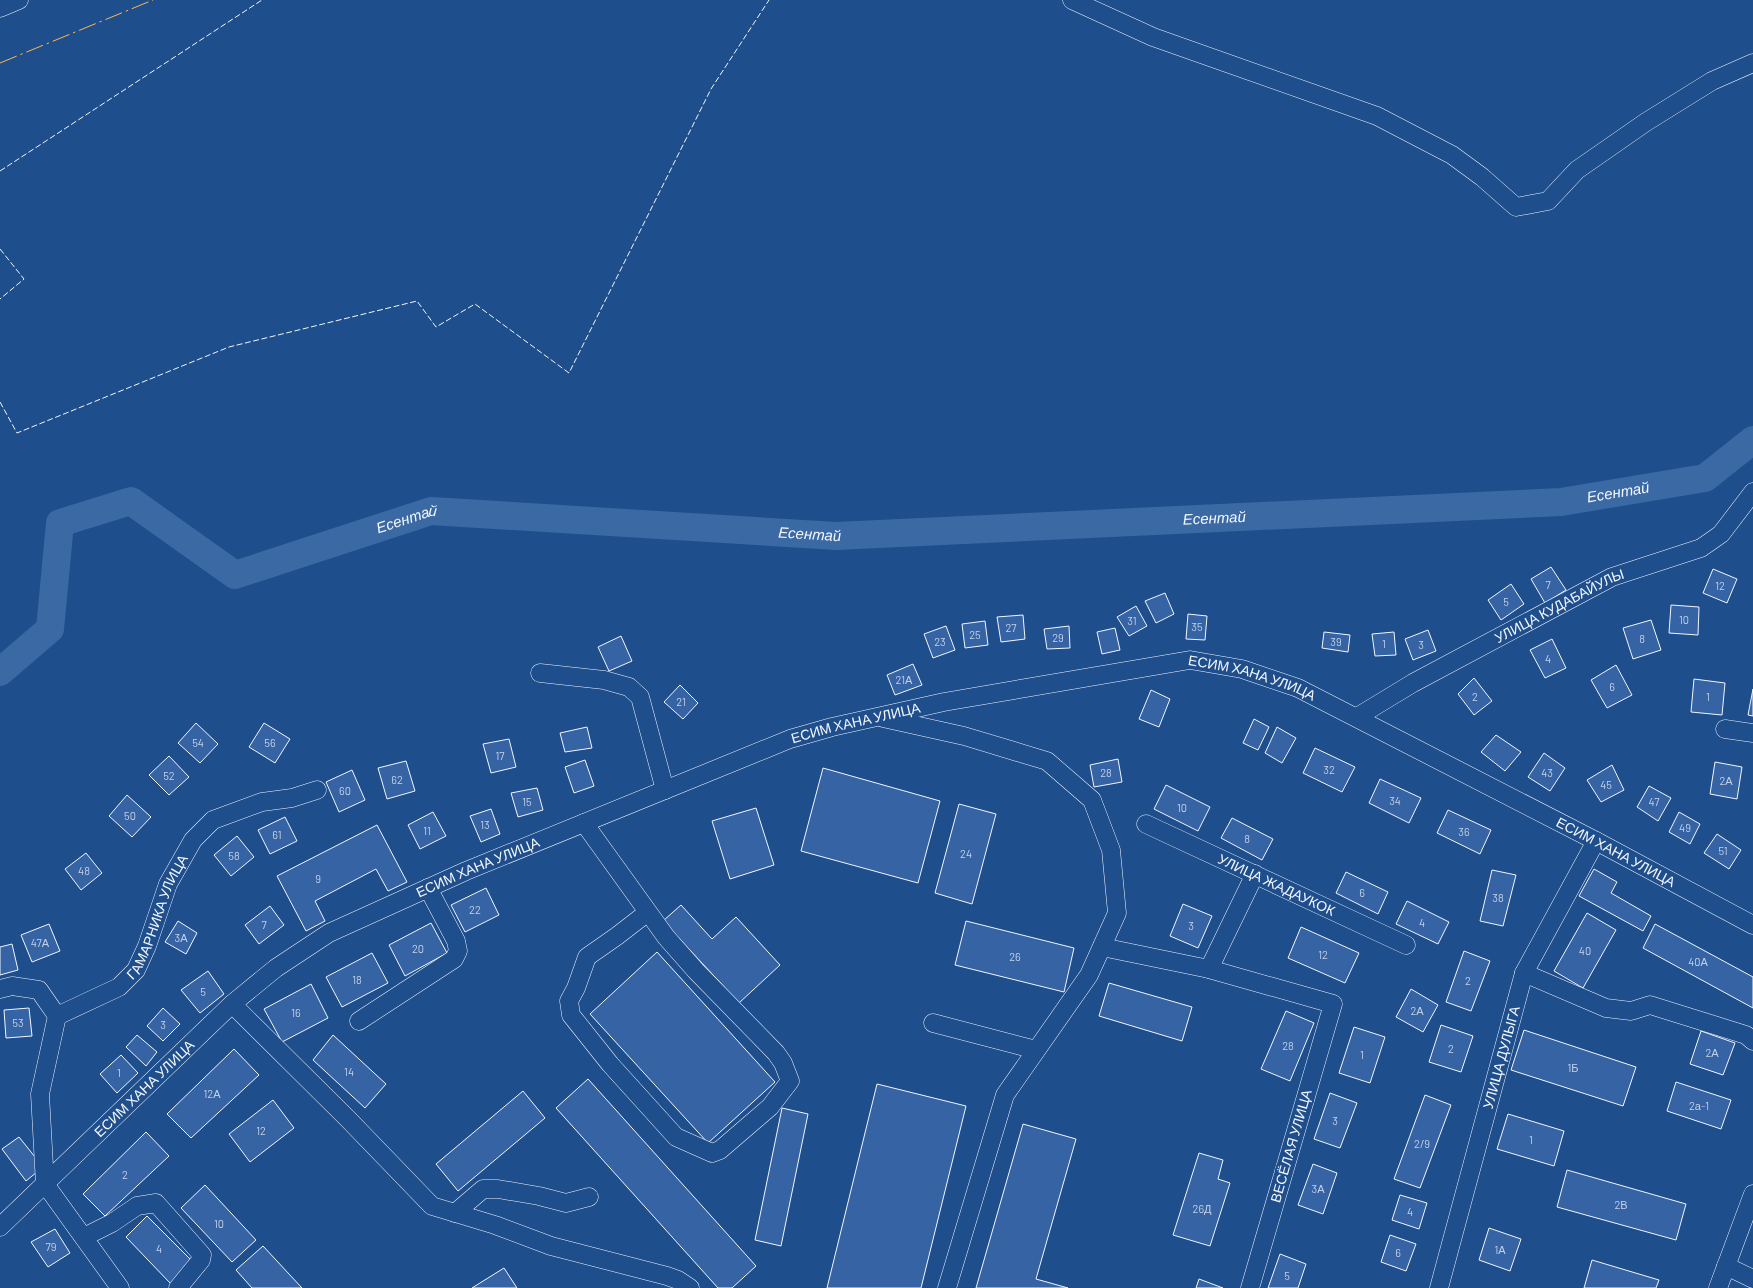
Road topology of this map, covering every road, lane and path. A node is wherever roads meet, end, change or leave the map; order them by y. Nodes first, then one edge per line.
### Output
1 (19, 0) edge
2 (1072, 0) edge
3 (0, 8) edge
4 (1753, 62) edge
5 (1753, 492) edge
6 (540, 673) dead end
7 (878, 717) junction
8 (1357, 717) junction
9 (1726, 730) dead end
10 (1753, 733) edge
11 (317, 790) dead end
12 (665, 790) junction
13 (584, 823) junction
14 (1146, 824) dead end
15 (1596, 841) junction
16 (1255, 874) junction
17 (428, 888) junction
18 (648, 912) junction
19 (1753, 925) edge
20 (1406, 945) dead end
21 (1102, 946) junction
22 (1209, 969) junction
23 (1524, 973) junction
24 (0, 989) edge
25 (232, 1004) junction
26 (57, 1016) junction
27 (359, 1021) dead end
28 (933, 1023) dead end
29 (1753, 1041) edge
30 (1036, 1050) junction
31 (45, 1184) junction
32 (1752, 1196) edge
33 (589, 1197) dead end
34 (455, 1213) junction
35 (0, 1227) edge
36 (84, 1237) junction
37 (1726, 1266) junction
38 (1753, 1279) edge
39 (120, 1288) edge
40 (178, 1288) edge
41 (690, 1288) edge
42 (948, 1288) edge
43 (1250, 1288) edge
44 (1439, 1288) edge
45 (1718, 1288) edge

1 - 3 street
2 - 4 street
5 - 8 street, УЛИЦА КУДАБАЙУЛЫ
6 - 12 street
7 - 8 street, ЕСИМ ХАНА УЛИЦА
7 - 12 street, ЕСИМ ХАНА УЛИЦА
7 - 21 street
8 - 15 street, ЕСИМ ХАНА УЛИЦА
9 - 10 street
11 - 26 street, ГАМАРНИКА УЛИЦА
12 - 13 street, ЕСИМ ХАНА УЛИЦА
13 - 17 street, ЕСИМ ХАНА УЛИЦА
13 - 18 street
14 - 16 street, УЛИЦА ЖАДАУКОК
15 - 19 street, ЕСИМ ХАНА УЛИЦА
15 - 23 street, УЛИЦА ДУЛЫГА
16 - 20 street, УЛИЦА ЖАДАУКОК
16 - 22 street
17 - 25 street, ЕСИМ ХАНА УЛИЦА
17 - 27 street
18 - 18 street
21 - 22 street
21 - 30 street
22 - 43 street, ВЕСЁЛАЯ УЛИЦА
23 - 29 street
23 - 44 street, УЛИЦА ДУЛЫГА
24 - 26 street
25 - 31 street, ЕСИМ ХАНА УЛИЦА
25 - 34 street
26 - 31 street
28 - 30 street
30 - 42 street
31 - 35 street, ЕСИМ ХАНА УЛИЦА
31 - 36 street
32 - 37 street
33 - 34 street
34 - 41 street
36 - 39 street
36 - 40 street
37 - 38 street
37 - 45 street

